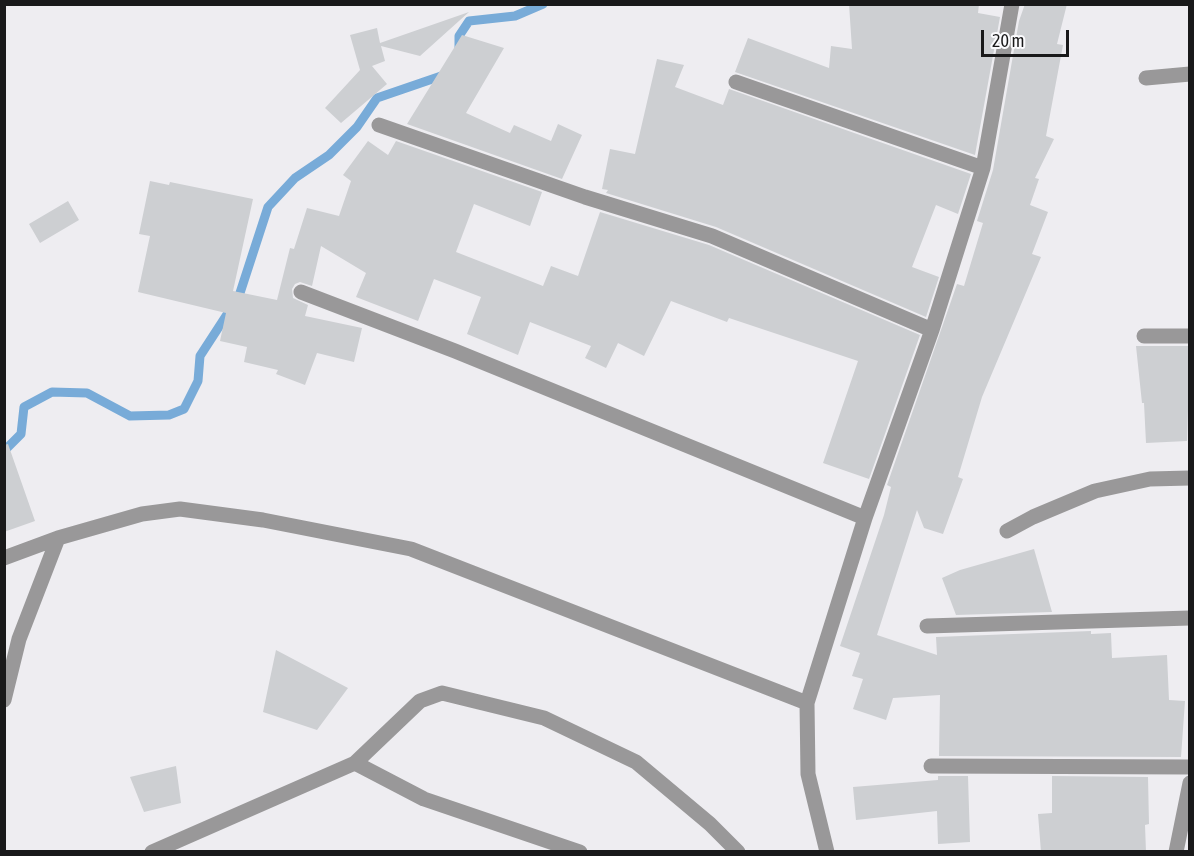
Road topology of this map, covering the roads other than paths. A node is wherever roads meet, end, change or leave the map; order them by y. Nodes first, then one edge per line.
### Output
1 (1012, 4) edge
2 (1190, 74) edge
3 (1146, 78) dead end
4 (736, 82) dead end
5 (379, 125) dead end
6 (983, 168) junction
7 (301, 292) dead end
8 (932, 330) junction
9 (1144, 336) dead end
10 (1190, 336) edge
11 (1190, 478) edge
12 (865, 518) junction
13 (1007, 531) dead end
14 (58, 538) junction
15 (4, 558) edge
16 (1190, 618) edge
17 (927, 626) dead end
18 (4, 700) edge
19 (807, 703) junction
20 (355, 763) junction
21 (932, 766) dead end
22 (1190, 767) edge
23 (1190, 783) edge
24 (152, 852) edge
25 (580, 852) edge
26 (738, 852) edge
27 (827, 852) edge
28 (1176, 852) edge

1 - 6 street
2 - 3 street
4 - 6 street
5 - 8 street
6 - 8 street
7 - 12 street
8 - 12 street
9 - 10 street
11 - 13 street
12 - 19 street
14 - 15 street
14 - 18 street
14 - 19 street
16 - 17 street
19 - 27 street
20 - 24 street
20 - 25 street
20 - 26 street
21 - 22 street
23 - 28 street

